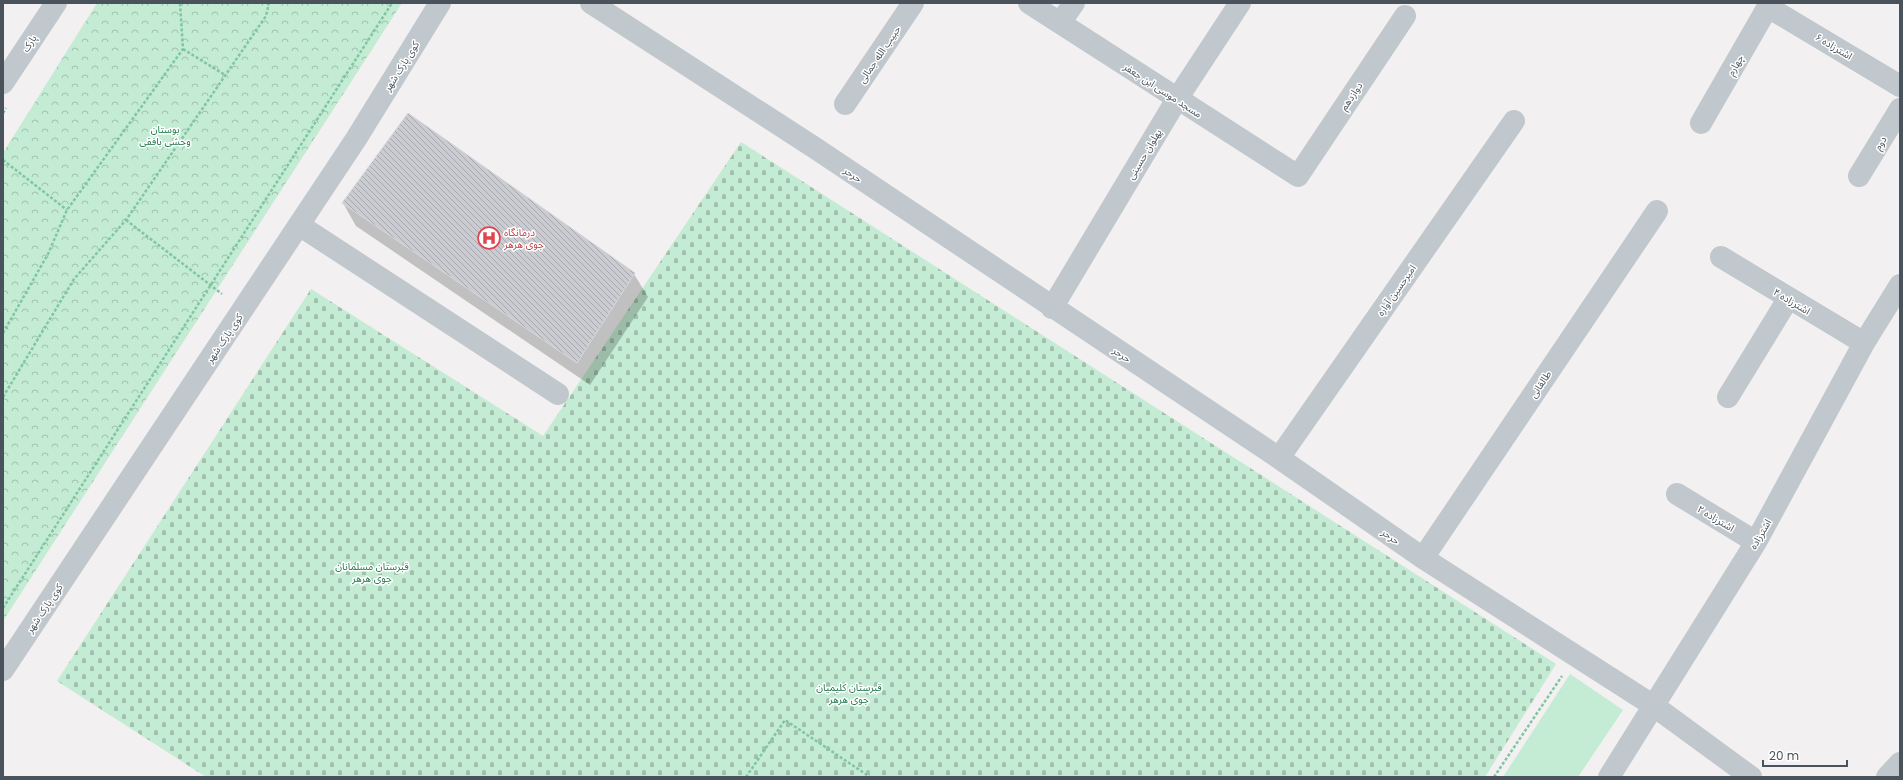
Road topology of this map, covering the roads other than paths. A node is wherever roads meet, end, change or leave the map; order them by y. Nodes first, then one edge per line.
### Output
1 (56, 3) edge
2 (440, 3) edge
3 (591, 3) edge
4 (913, 3) edge
5 (1029, 3) edge
6 (1074, 3) edge
7 (1240, 3) edge
8 (1769, 5) edge
9 (1405, 16) dead end
10 (1060, 23) junction
11 (3, 83) edge
12 (1900, 86) edge
13 (1177, 99) junction
14 (844, 104) dead end
15 (1900, 109) edge
16 (1514, 121) dead end
17 (1701, 123) dead end
18 (1298, 176) joint
19 (1859, 176) dead end
20 (1657, 211) dead end
21 (298, 225) junction
22 (1721, 256) dead end
23 (1900, 285) edge
24 (1788, 299) junction
25 (1052, 308) junction
26 (1864, 343) junction
27 (558, 394) dead end
28 (1728, 398) dead end
29 (1279, 458) junction
30 (1677, 494) dead end
31 (1756, 542) junction
32 (1423, 558) junction
33 (3, 670) edge
34 (1654, 706) junction
35 (1900, 763) edge
36 (1609, 777) edge
37 (1751, 777) edge
38 (1887, 777) edge

1 - 11 street, پارک
2 - 21 street, کوی پارک شهر
3 - 25 street, حرحر
4 - 14 street, حبیب الله جمالی
5 - 10 street, مسجد موسی ابن جعفر
6 - 10 street
7 - 13 street, پهلوان حسینی
8 - 12 street, اشترزاده ۶
8 - 17 street, چهارم
9 - 18 street, دوازدهم
10 - 13 street, مسجد موسی ابن جعفر
13 - 18 street, مسجد موسی ابن جعفر
13 - 25 street, پهلوان حسینی
15 - 19 street, دوم
16 - 29 street, امیرحسین آواره
20 - 32 street, طالقانی
21 - 27 street
21 - 33 street, کوی پارک شهر
22 - 24 street, اشترزاده ۴
23 - 26 street, اشترزاده
24 - 26 street, اشترزاده ۴
24 - 28 street
25 - 29 street, حرحر
26 - 31 street, اشترزاده
29 - 32 street, حرحر
30 - 31 street, اشترزاده ۲
31 - 34 street, اشترزاده
32 - 34 street, حرحر
34 - 36 street, اشترزاده
34 - 37 street, حرحر
35 - 38 street

